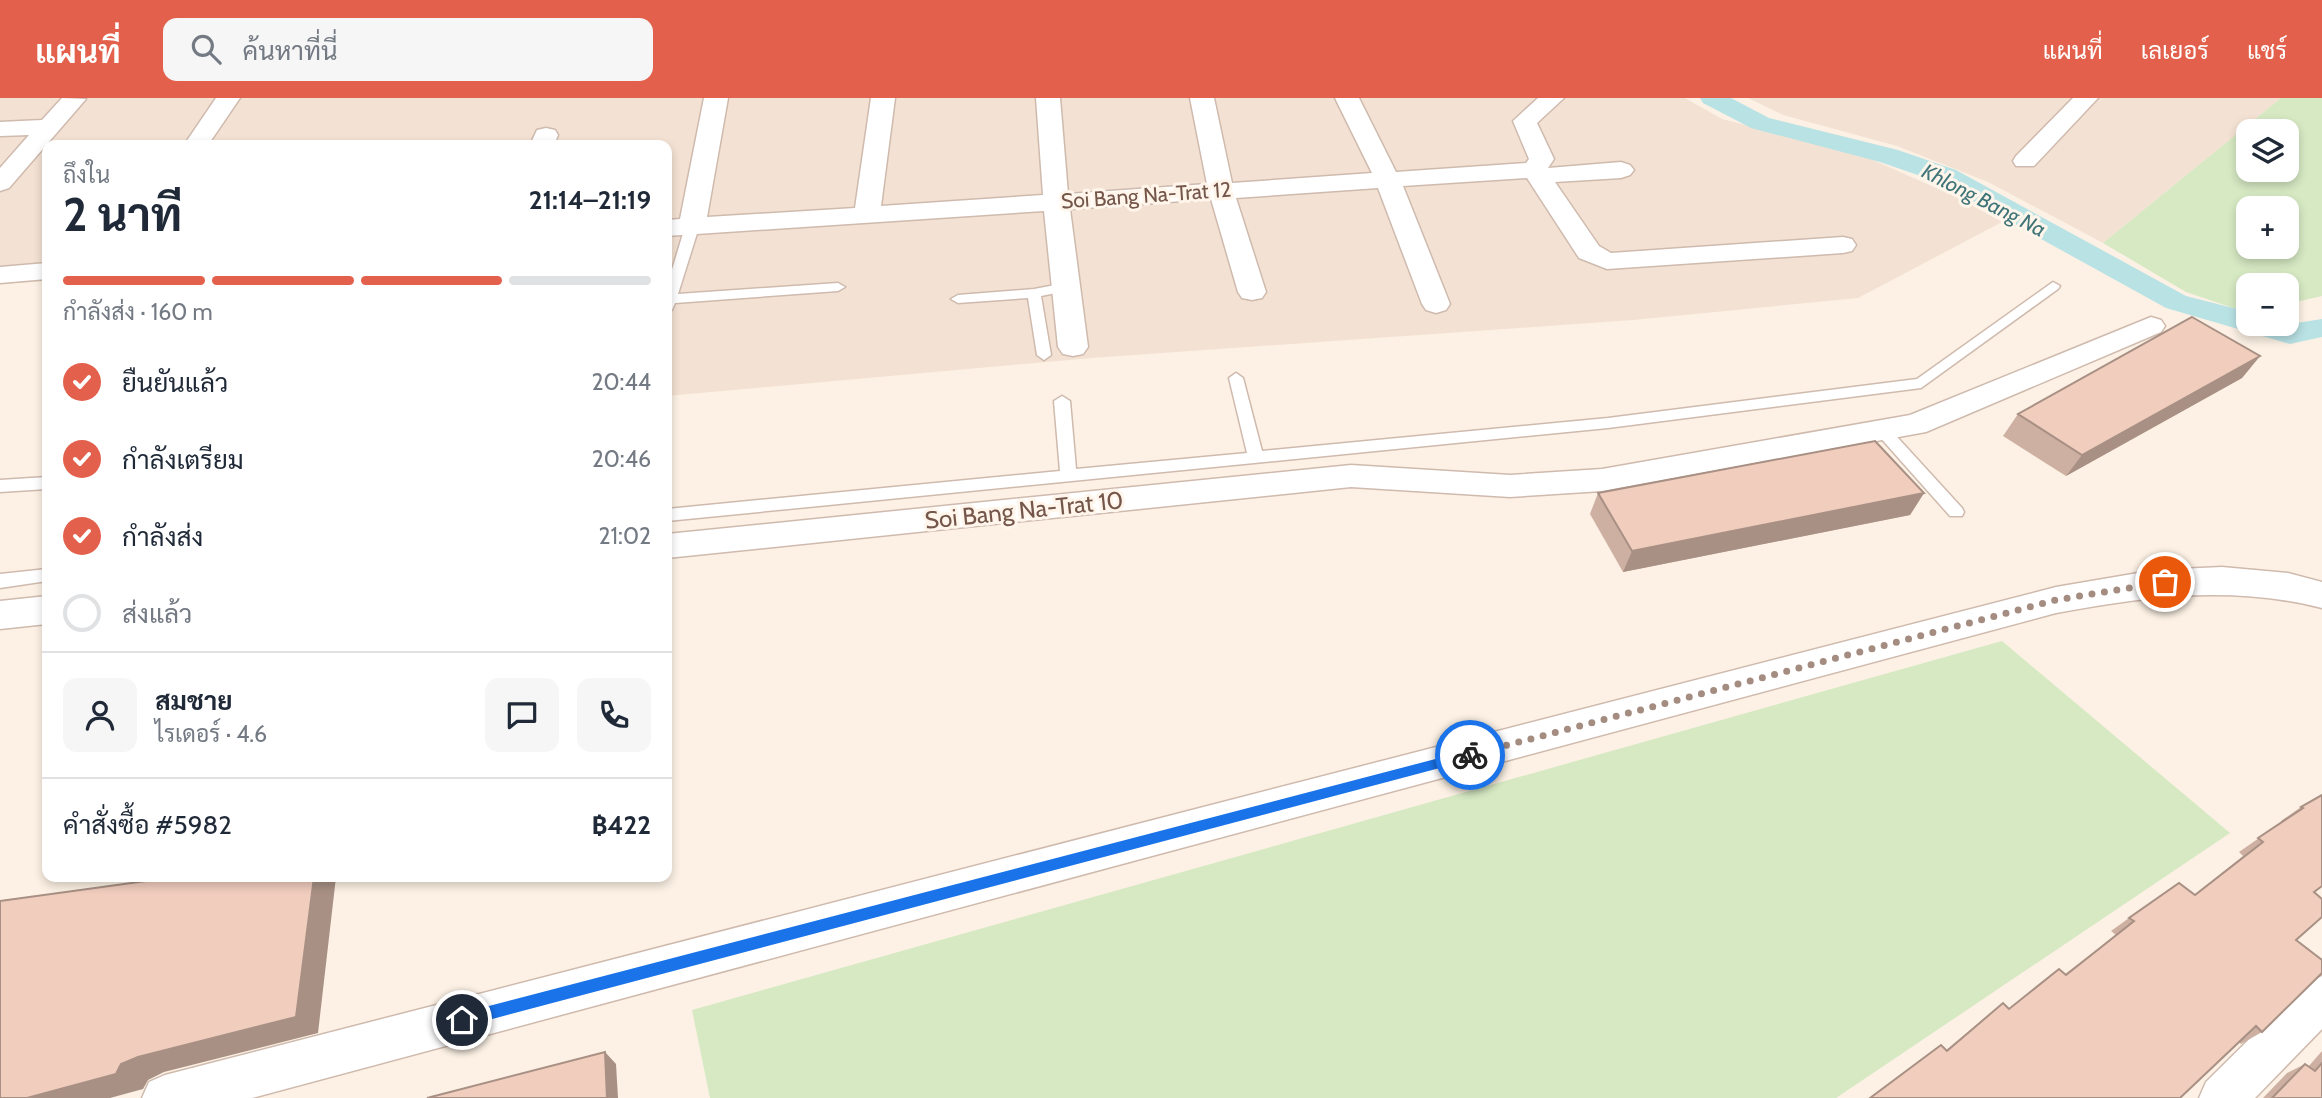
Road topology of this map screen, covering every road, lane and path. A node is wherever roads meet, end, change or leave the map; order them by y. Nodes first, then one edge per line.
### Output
1 (228, 98) edge
2 (716, 98) edge
3 (883, 98) edge
4 (1048, 98) edge
5 (1202, 98) edge
6 (1347, 98) edge
7 (1510, 98) edge
8 (1552, 98) edge
9 (2086, 98) edge
10 (74, 99) edge
11 (1525, 121) junction
12 (50, 127) junction
13 (0, 130) edge
14 (199, 140) edge
15 (2025, 161) dead end
16 (1621, 170) dead end
17 (1536, 173) junction
18 (1387, 179) junction
19 (0, 183) edge
20 (1221, 189) junction
21 (1056, 201) junction
22 (867, 214) junction
23 (679, 228) edge
24 (1843, 245) dead end
25 (42, 271) edge
26 (0, 275) edge
27 (672, 276) edge
28 (1066, 286) junction
29 (2053, 286) dead end
30 (838, 287) dead end
31 (1252, 292) dead end
32 (1034, 293) junction
33 (958, 299) dead end
34 (672, 303) edge
35 (1436, 304) dead end
36 (2151, 326) dead end
37 (1073, 347) dead end
38 (1044, 355) dead end
39 (1236, 378) dead end
40 (1062, 401) dead end
41 (1883, 431) junction
42 (1256, 457) junction
43 (1068, 475) junction
44 (42, 483) edge
45 (0, 486) edge
46 (1956, 512) dead end
47 (672, 514) edge
48 (672, 546) edge
49 (42, 577) edge
50 (0, 581) edge
51 (2322, 595) edge
52 (42, 611) edge
53 (0, 615) edge
54 (2322, 998) edge
55 (165, 1098) edge
56 (2222, 1098) edge

1 - 14 street
2 - 23 street
3 - 22 street
4 - 21 street
5 - 20 street
6 - 18 street
7 - 11 street
8 - 11 street
9 - 15 street
10 - 12 street
11 - 17 street
12 - 13 street
12 - 19 street
16 - 17 street, Soi Bang Na-Trat 12
17 - 18 street, Soi Bang Na-Trat 12
17 - 24 street
18 - 20 street, Soi Bang Na-Trat 12
18 - 35 street
20 - 21 street, Soi Bang Na-Trat 12
20 - 31 street
21 - 22 street, Soi Bang Na-Trat 12
21 - 28 street
22 - 23 street, Soi Bang Na-Trat 12
23 - 27 lane
25 - 26 street
28 - 32 lane
28 - 37 street
29 - 42 lane
30 - 34 lane
32 - 33 lane
32 - 38 lane
36 - 41 street, Soi Bang Na-Trat 10
39 - 42 lane
40 - 43 lane
41 - 46 lane
41 - 48 street, Soi Bang Na-Trat 10
42 - 43 lane
43 - 47 lane
44 - 45 lane
49 - 50 lane
51 - 55 street
52 - 53 street
54 - 56 street

